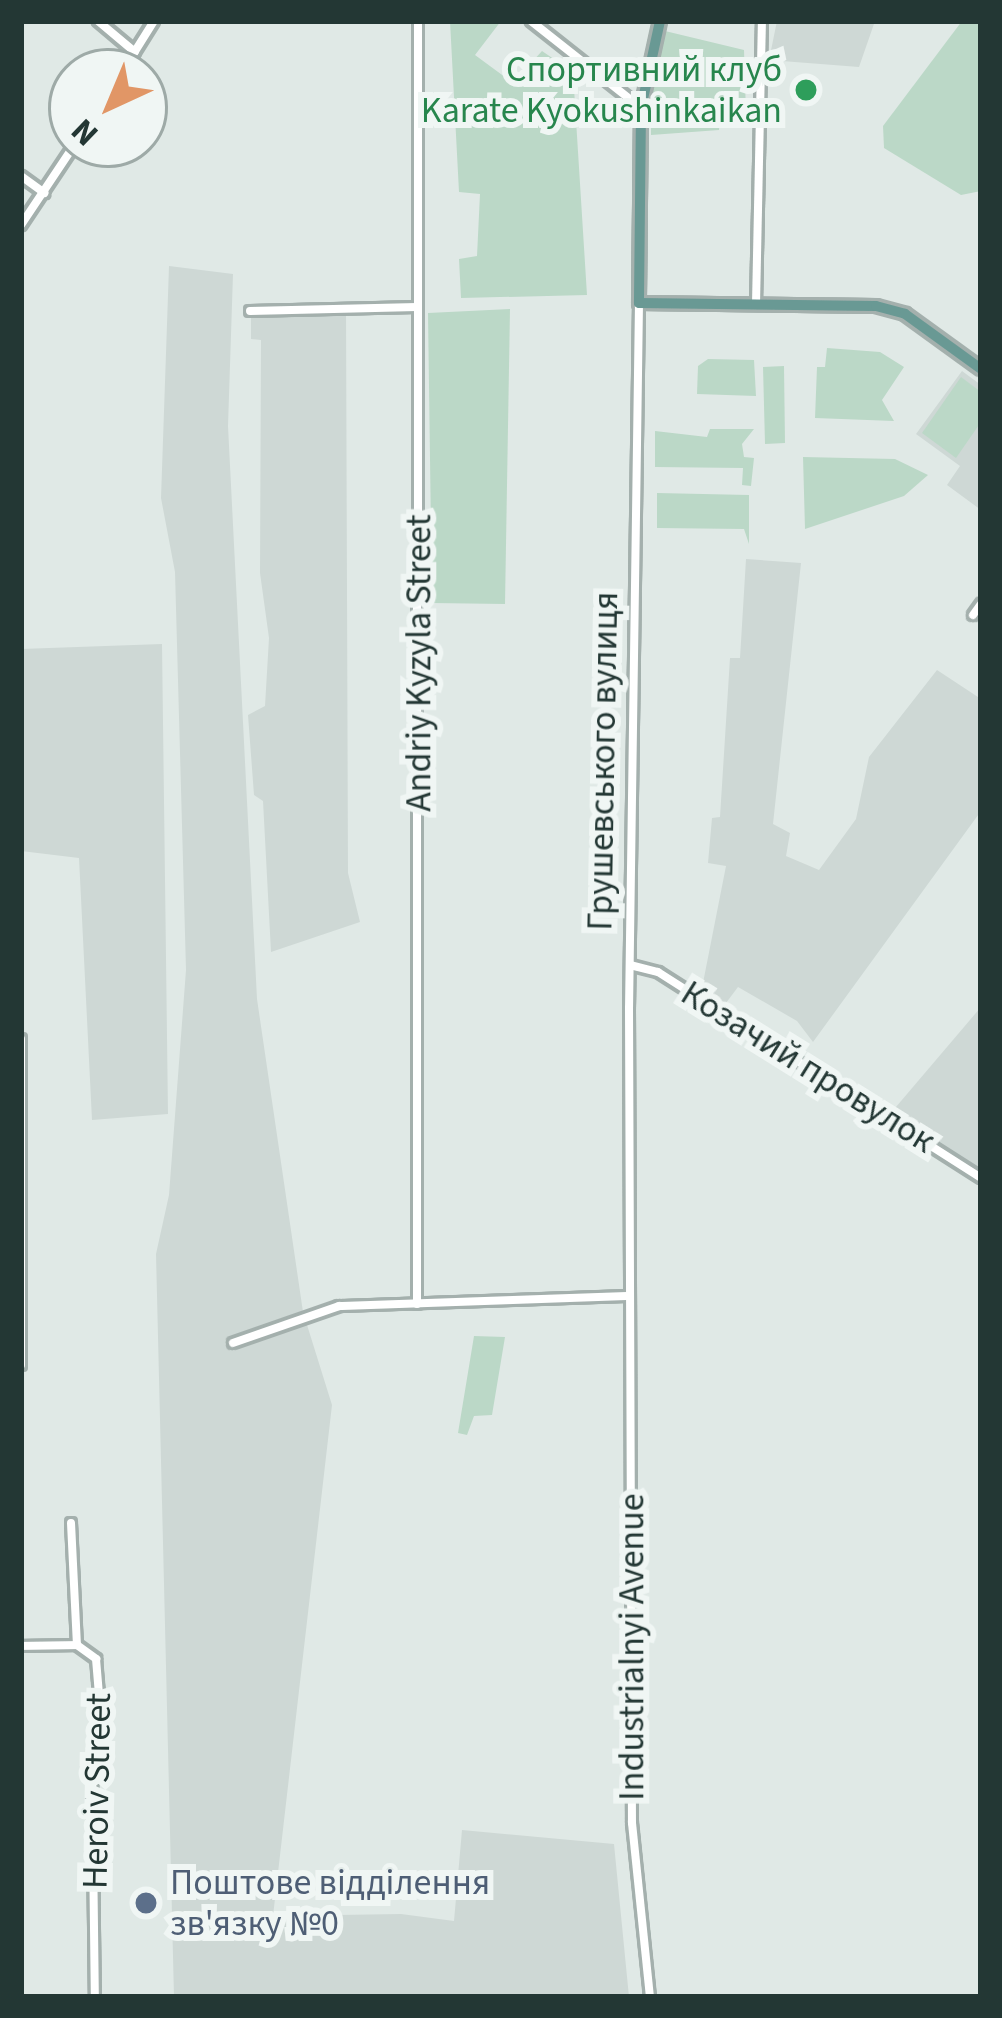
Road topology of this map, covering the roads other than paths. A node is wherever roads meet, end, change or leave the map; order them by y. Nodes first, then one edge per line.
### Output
1 (98, 21) edge
2 (154, 21) edge
3 (418, 21) edge
4 (531, 21) edge
5 (660, 21) edge
6 (762, 21) edge
7 (130, 48) edge
8 (137, 48) edge
9 (641, 108) junction
10 (60, 168) edge
11 (21, 176) edge
12 (44, 193) junction
13 (21, 225) edge
14 (639, 303) junction
15 (756, 304) junction
16 (416, 307) junction
17 (250, 310) dead end
18 (981, 369) edge
19 (981, 604) edge
20 (973, 614) dead end
21 (630, 965) junction
22 (21, 1039) edge
23 (981, 1178) edge
24 (630, 1296) junction
25 (417, 1304) junction
26 (22, 1338) edge
27 (233, 1342) dead end
28 (21, 1365) edge
29 (71, 1523) dead end
30 (77, 1645) junction
31 (21, 1646) edge
32 (95, 1997) edge
33 (650, 1997) edge

1 - 7 street
2 - 8 street
3 - 16 street, Andriy Kyzyla Street
4 - 9 street
5 - 9 main road, Грушевського вулиця
6 - 15 street
9 - 14 main road, Грушевського вулиця
10 - 12 street
11 - 12 street
12 - 13 street
14 - 15 main road
14 - 21 street, Грушевського вулиця
15 - 18 main road
16 - 17 street
16 - 25 street, Andriy Kyzyla Street
19 - 20 street
21 - 23 street, Козачий провулок
21 - 24 street, Грушевського вулиця
22 - 26 street
24 - 25 street
24 - 33 street, Industrialnyi Avenue
25 - 27 street
26 - 28 street
29 - 30 street, Heroiv Street
30 - 31 street
30 - 32 street, Heroiv Street

